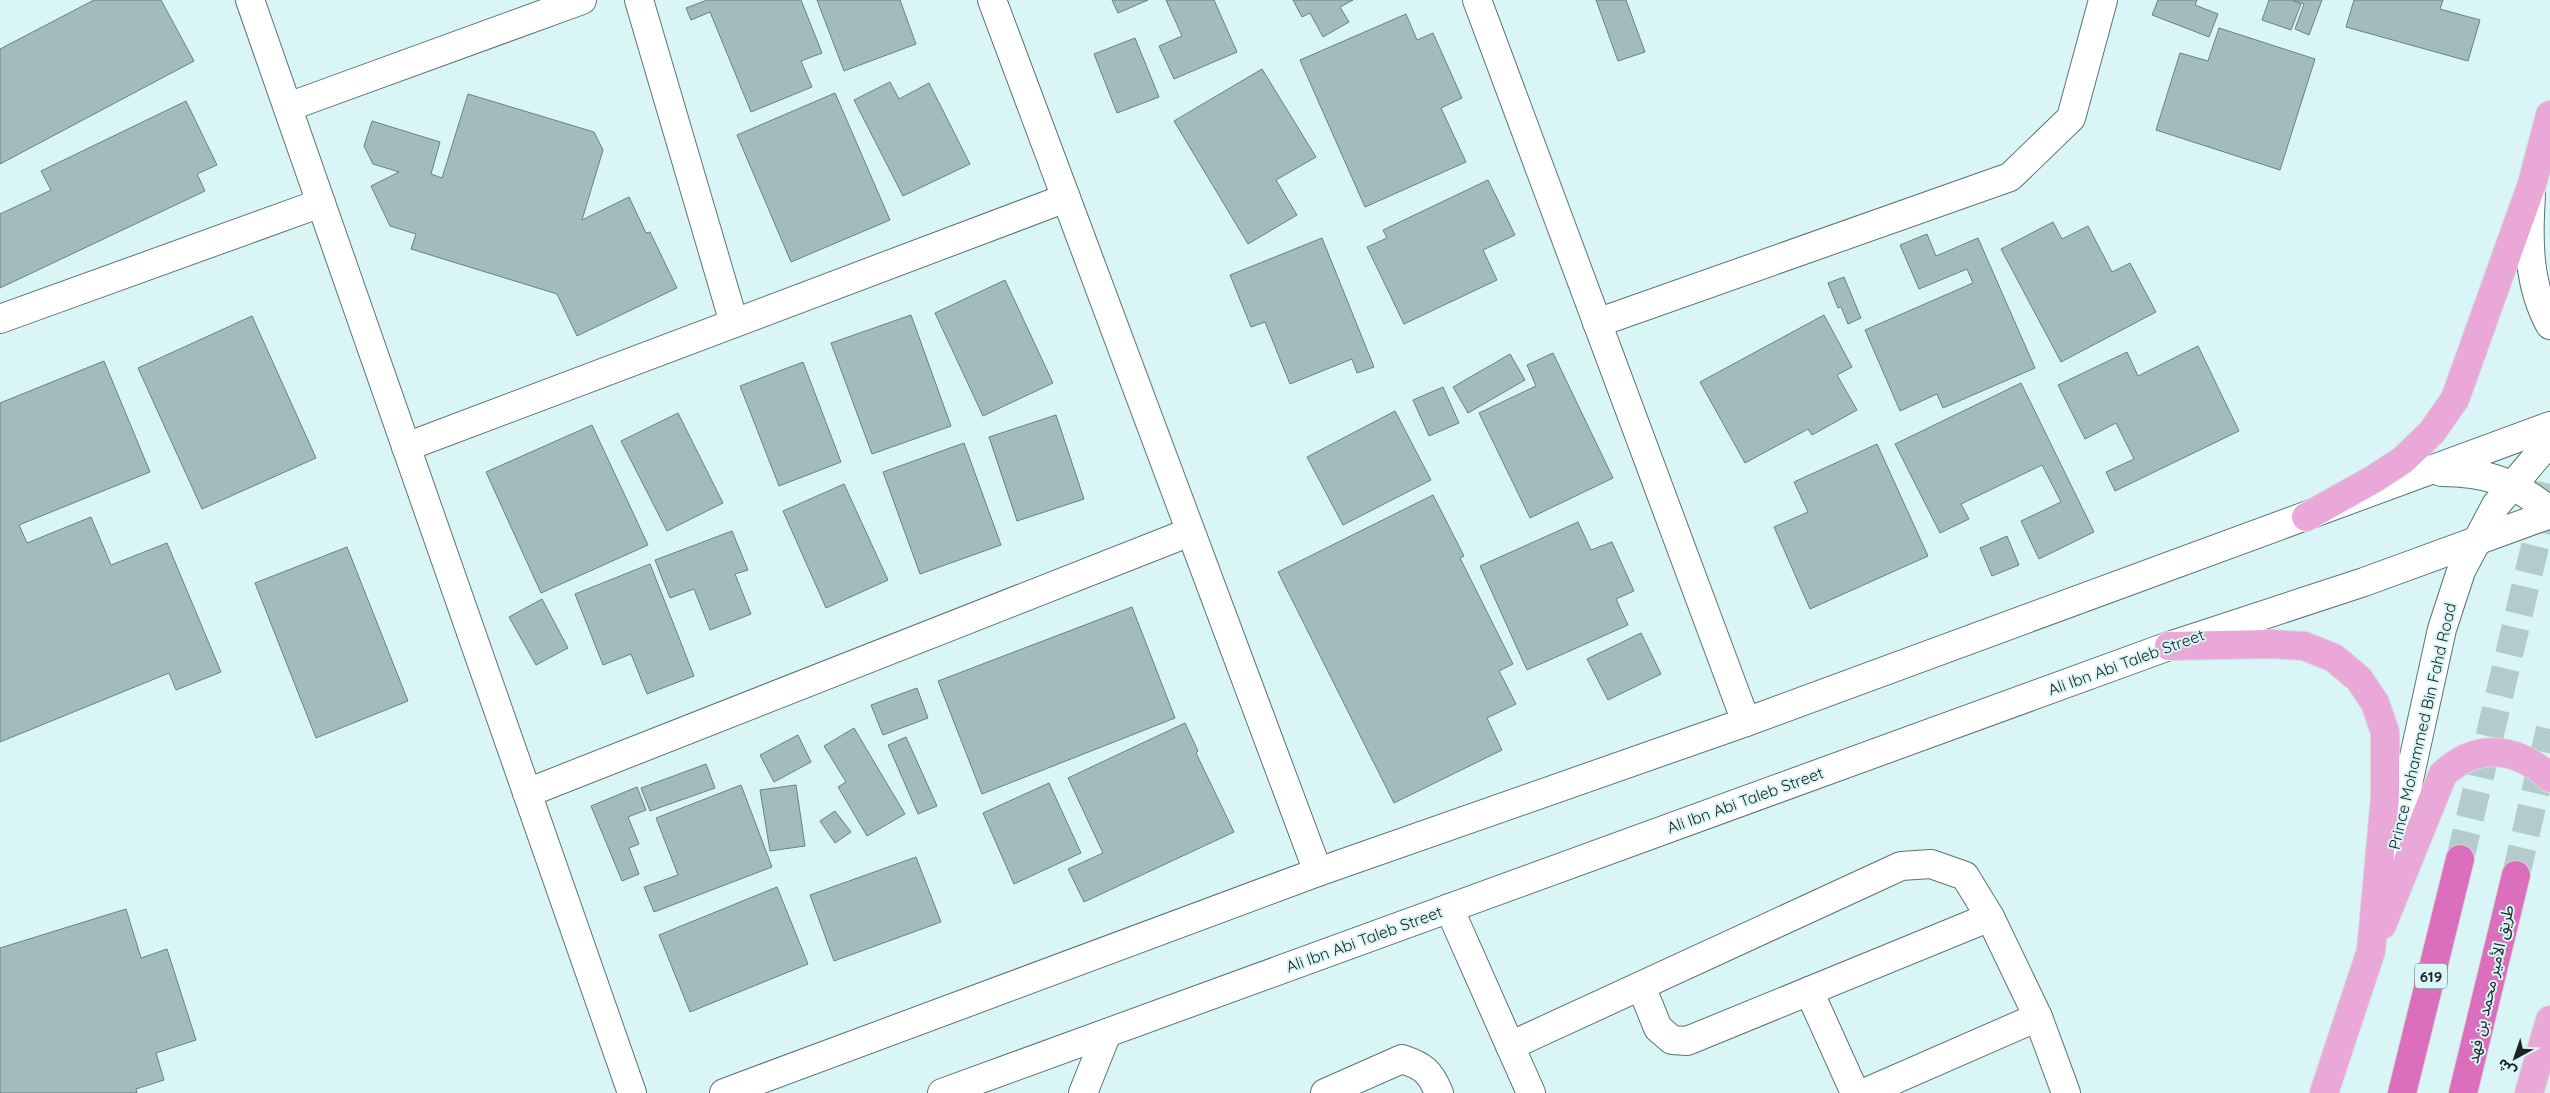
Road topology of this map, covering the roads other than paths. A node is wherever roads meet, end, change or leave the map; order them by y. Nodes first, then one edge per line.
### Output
1 (250, 0) edge
2 (582, 0) edge
3 (638, 0) edge
4 (992, 0) edge
5 (1477, 0) edge
6 (2103, 0) edge
7 (288, 108) junction
8 (2550, 115) edge
9 (2532, 184) junction
10 (1066, 198) junction
11 (321, 203) junction
12 (0, 319) edge
13 (734, 323) junction
14 (1597, 323) junction
15 (2550, 324) edge
16 (2550, 426) edge
17 (2550, 441) edge
18 (406, 447) junction
19 (2427, 472) junction
20 (2511, 485) junction
21 (2550, 513) edge
22 (2306, 517) junction
23 (1190, 532) junction
24 (2477, 541) junction
25 (2169, 646) junction
26 (1746, 722) junction
27 (2550, 778) edge
28 (527, 793) junction
29 (2460, 858) tunnel mouth
30 (1318, 872) junction
31 (2516, 875) tunnel mouth
32 (1449, 908) junction
33 (1990, 917) junction
34 (2371, 951) junction
35 (1641, 986) junction
36 (1809, 991) junction
37 (2038, 1016) junction
38 (2550, 1020) edge
39 (1107, 1033) junction
40 (1510, 1046) junction
41 (632, 1093) edge
42 (724, 1093) edge
43 (942, 1093) edge
44 (1083, 1093) edge
45 (1325, 1093) edge
46 (1439, 1093) edge
47 (1531, 1093) edge
48 (1855, 1093) edge
49 (1864, 1093) edge
50 (2066, 1093) edge
51 (2324, 1093) edge
52 (2402, 1093) edge
53 (2464, 1093) edge
54 (2529, 1093) edge

1 - 7 street
2 - 7 street
3 - 13 street
4 - 10 street
5 - 14 street
6 - 14 street
7 - 11 street
8 - 9 main road
9 - 15 street
9 - 22 main road
10 - 13 street
10 - 23 street
11 - 12 street
11 - 18 street
13 - 18 street
14 - 26 street
16 - 19 street
17 - 20 street, Prince Mohammed Bin Fahd Road
18 - 28 street
19 - 20 street
19 - 22 street
20 - 21 street
20 - 24 street, Prince Mohammed Bin Fahd Road
21 - 24 street, Ali Ibn Abi Taleb Street
22 - 26 street
23 - 28 street
23 - 30 street
24 - 25 street, Ali Ibn Abi Taleb Street
24 - 34 street, Prince Mohammed Bin Fahd Road
25 - 32 street, Ali Ibn Abi Taleb Street
25 - 34 main road, Prince Mohammed Bin Fahd Road
26 - 30 street
27 - 34 main road
28 - 41 street
29 - 52 highway, 619
30 - 42 street
31 - 53 highway, طريق الأمير محمد بن فهد
32 - 39 street, Ali Ibn Abi Taleb Street
32 - 40 street
33 - 35 street
33 - 36 street
33 - 37 street
34 - 51 main road, Prince Mohammed Bin Fahd Road
35 - 36 street
35 - 40 street
36 - 48 street
37 - 49 street
37 - 50 street
38 - 54 main road
39 - 43 street, Ali Ibn Abi Taleb Street
39 - 44 street
40 - 47 street
45 - 46 street

